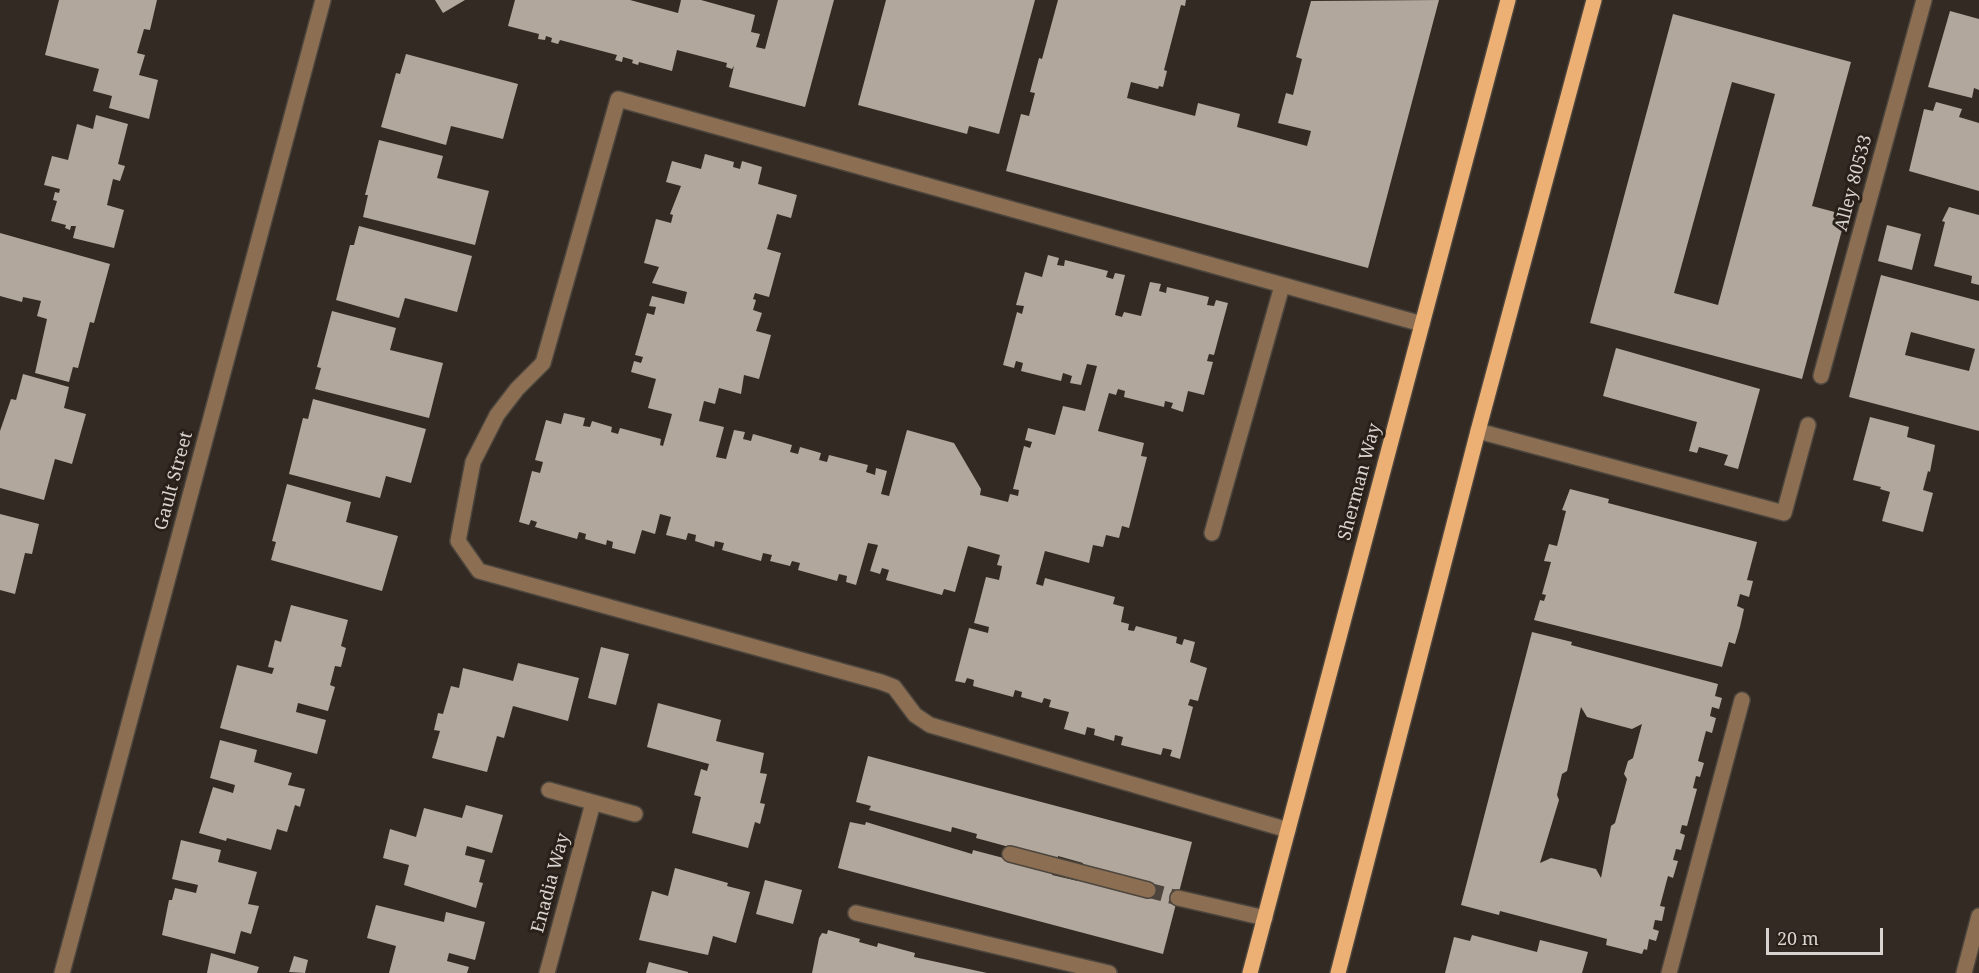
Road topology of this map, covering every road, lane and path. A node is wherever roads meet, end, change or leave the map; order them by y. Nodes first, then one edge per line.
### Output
1 (323, 0) edge
2 (1508, 0) edge
3 (1594, 0) edge
4 (1924, 0) edge
5 (1282, 286) junction
6 (1422, 324) junction
7 (1821, 376) dead end
8 (1808, 425) dead end
9 (1478, 431) junction
10 (1212, 533) dead end
11 (1743, 700) dead end
12 (549, 790) dead end
13 (594, 802) junction
14 (635, 814) dead end
15 (1288, 830) junction
16 (1010, 854) dead end
17 (1148, 890) tunnel mouth
18 (1178, 898) tunnel mouth
19 (856, 913) dead end
20 (1979, 916) edge
21 (1265, 918) junction
22 (62, 973) edge
23 (547, 973) edge
24 (1109, 973) edge
25 (1250, 973) edge
26 (1338, 973) edge
27 (1670, 973) edge
28 (1964, 973) edge

1 - 22 street, Gault Street
2 - 6 main road, Sherman Way
3 - 9 main road
4 - 7 street, Alley 80533
5 - 6 street
5 - 10 street
5 - 15 street
6 - 15 main road, Sherman Way
8 - 9 street
9 - 26 main road
11 - 27 street
12 - 13 street
13 - 14 street
13 - 23 street, Enadia Way
15 - 21 main road, Sherman Way
16 - 17 street
18 - 21 street
19 - 24 street
20 - 28 street
21 - 25 main road, Sherman Way

